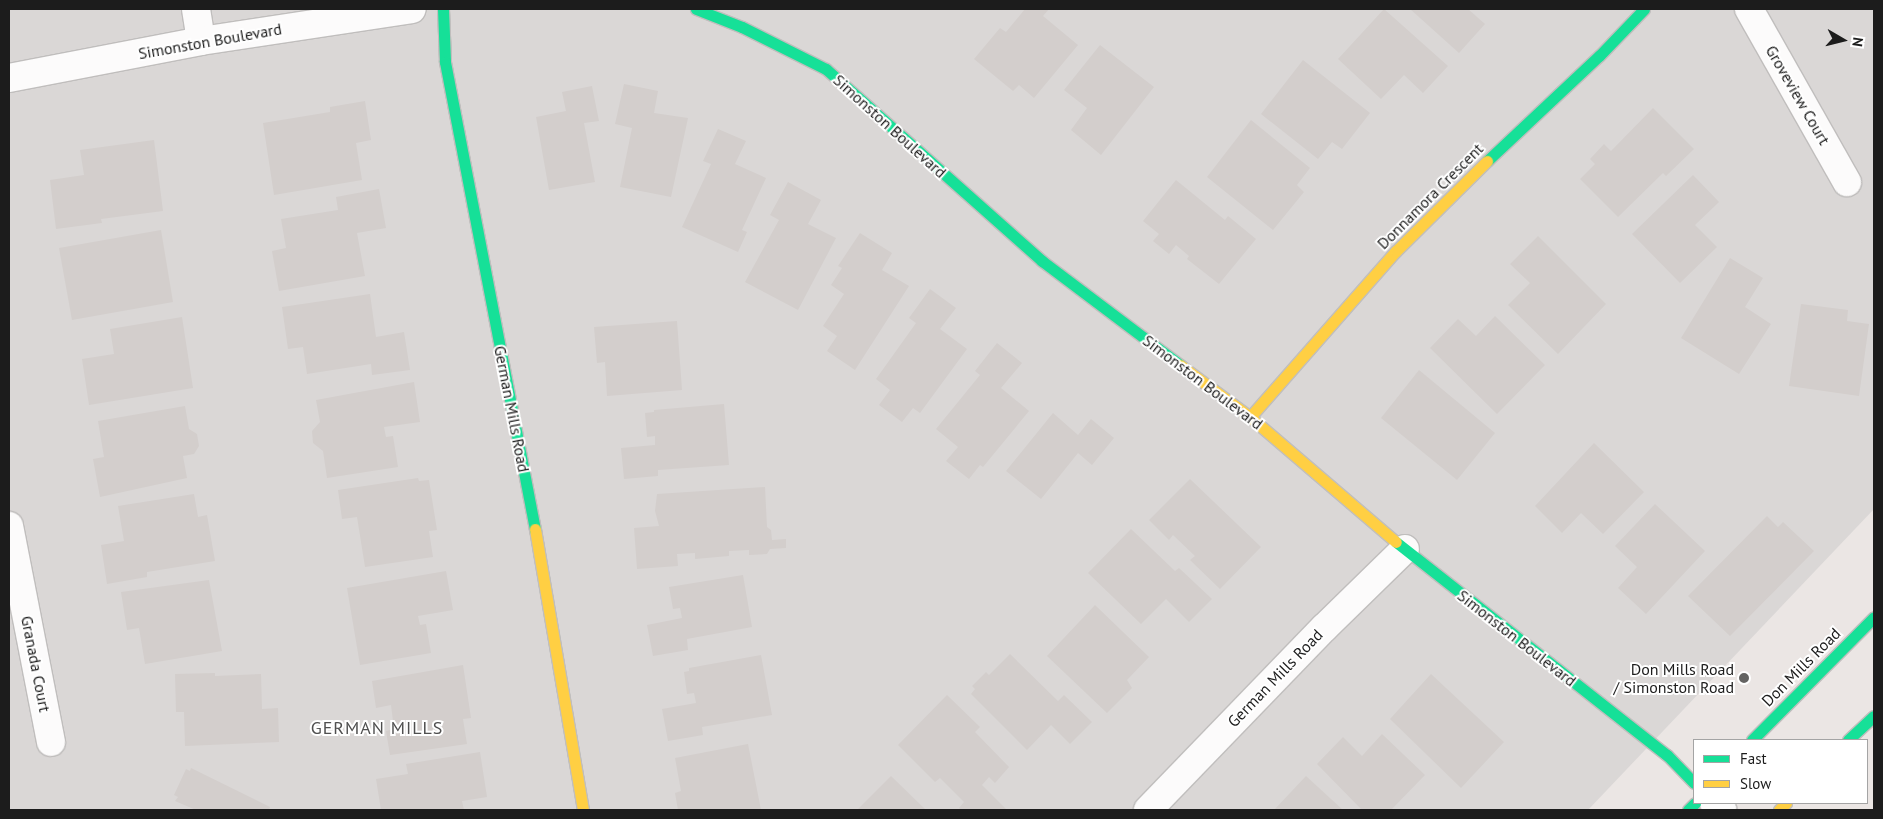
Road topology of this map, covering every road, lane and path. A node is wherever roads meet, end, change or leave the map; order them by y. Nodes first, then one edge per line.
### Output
1 (196, 9) edge
2 (412, 9) edge
3 (443, 9) edge
4 (696, 9) edge
5 (1644, 9) edge
6 (1749, 9) edge
7 (201, 41) junction
8 (9, 78) edge
9 (1847, 182) dead end
10 (1250, 416) junction
11 (9, 526) edge
12 (1405, 550) junction
13 (1874, 617) edge
14 (1874, 716) edge
15 (1753, 739) edge
16 (1849, 739) edge
17 (51, 742) dead end
18 (1693, 782) edge
19 (583, 810) edge
20 (1148, 810) edge

1 - 7 street
2 - 7 street, Simonston Boulevard
3 - 19 street, German Mills Road
4 - 10 street, Simonston Boulevard
5 - 10 street, Donnamora Crescent
6 - 9 street, Groveview Court
7 - 8 street, Simonston Boulevard
10 - 12 street, Simonston Boulevard
11 - 17 street, Granada Court
12 - 18 street, Simonston Boulevard
12 - 20 street, German Mills Road
13 - 15 street, Don Mills Road
14 - 16 street

